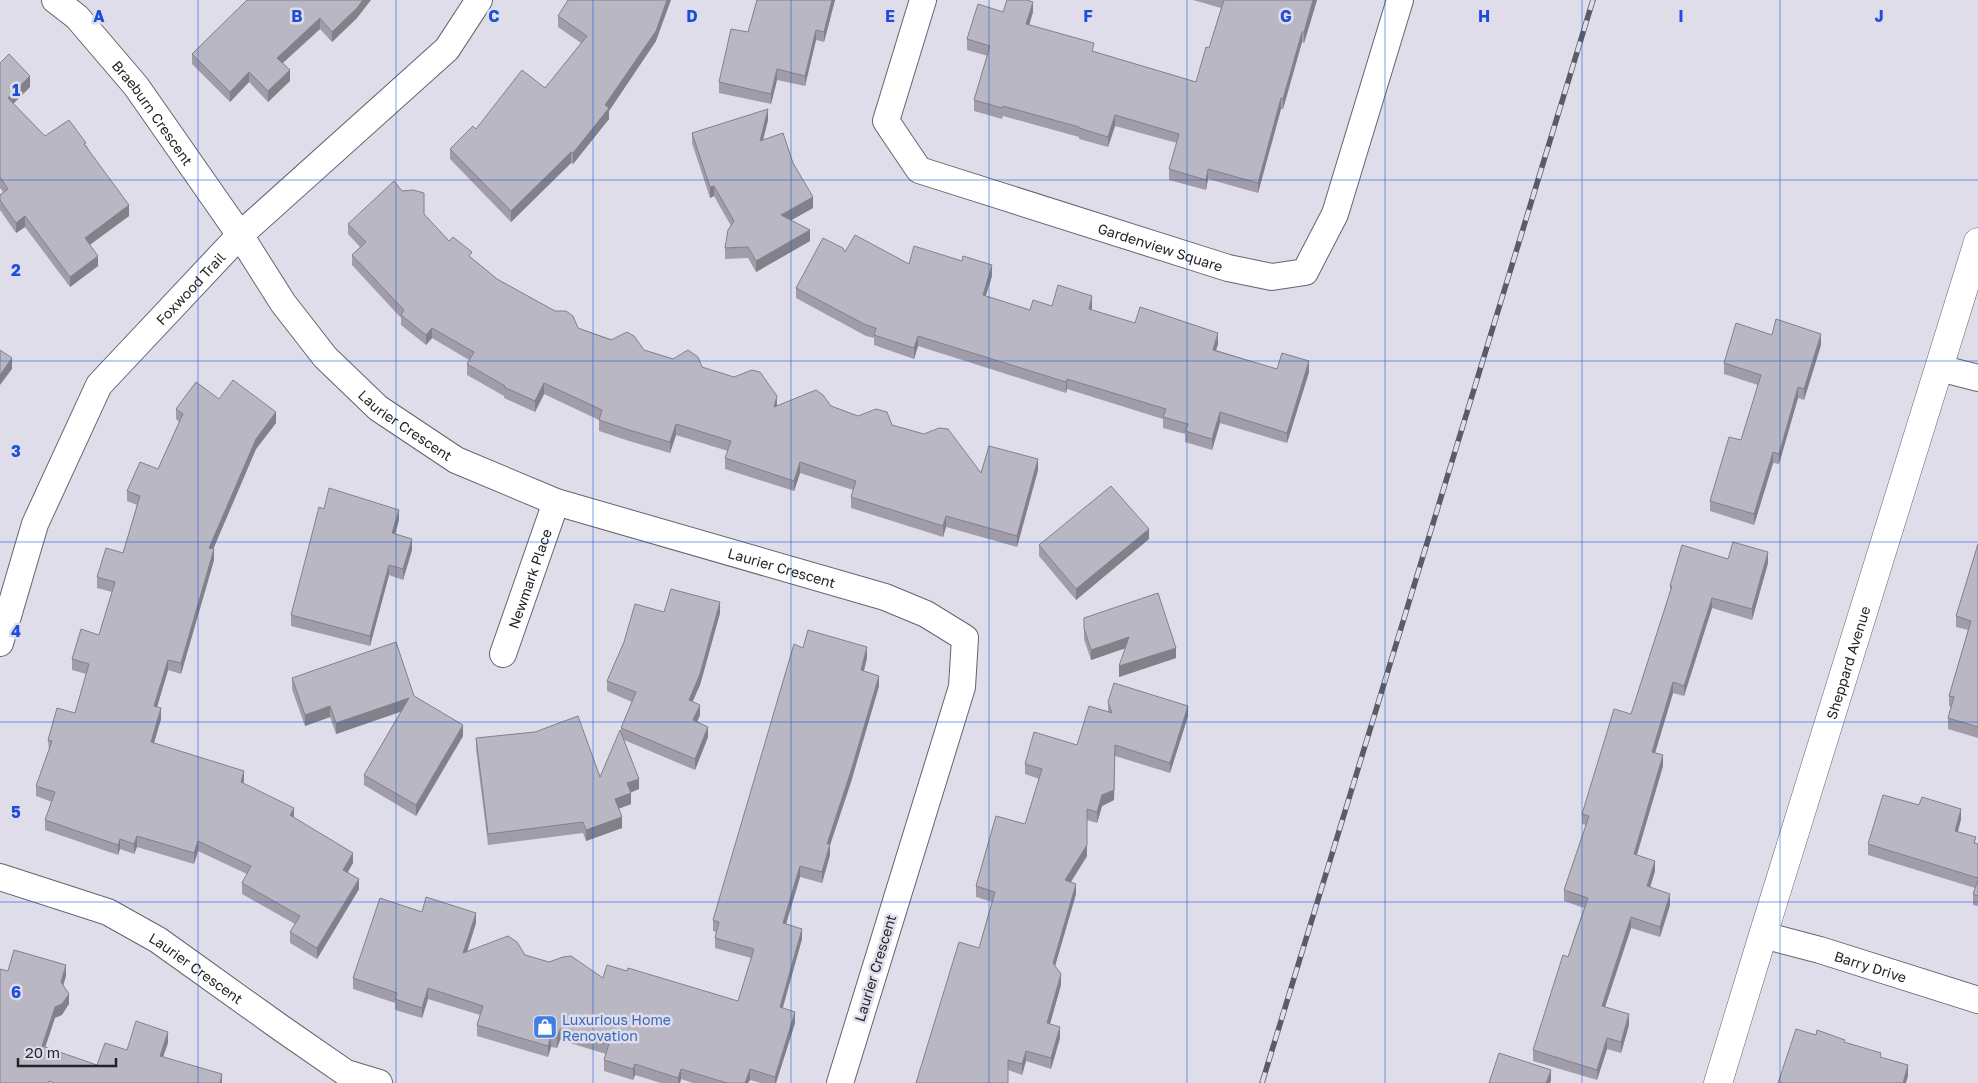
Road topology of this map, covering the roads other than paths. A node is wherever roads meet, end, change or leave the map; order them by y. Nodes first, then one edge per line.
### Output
1 (55, 0) edge
2 (479, 0) edge
3 (923, 0) edge
4 (1400, 0) edge
5 (240, 235) junction
6 (1978, 242) edge
7 (1939, 368) junction
8 (1978, 378) edge
9 (556, 502) junction
10 (0, 642) edge
11 (503, 654) dead end
12 (0, 877) edge
13 (1762, 935) junction
14 (1978, 1000) edge
15 (379, 1083) edge
16 (840, 1083) edge
17 (1718, 1083) edge

1 - 5 street, Braeburn Crescent
2 - 5 street, Foxwood Trail
3 - 4 street, Gardenview Square
5 - 9 street, Laurier Crescent
5 - 10 street, Foxwood Trail
6 - 7 street, Sheppard Avenue
7 - 8 street
7 - 13 street, Sheppard Avenue
9 - 11 street, Newmark Place
9 - 16 street, Laurier Crescent
12 - 15 street, Laurier Crescent
13 - 14 street, Barry Drive
13 - 17 street, Sheppard Avenue

